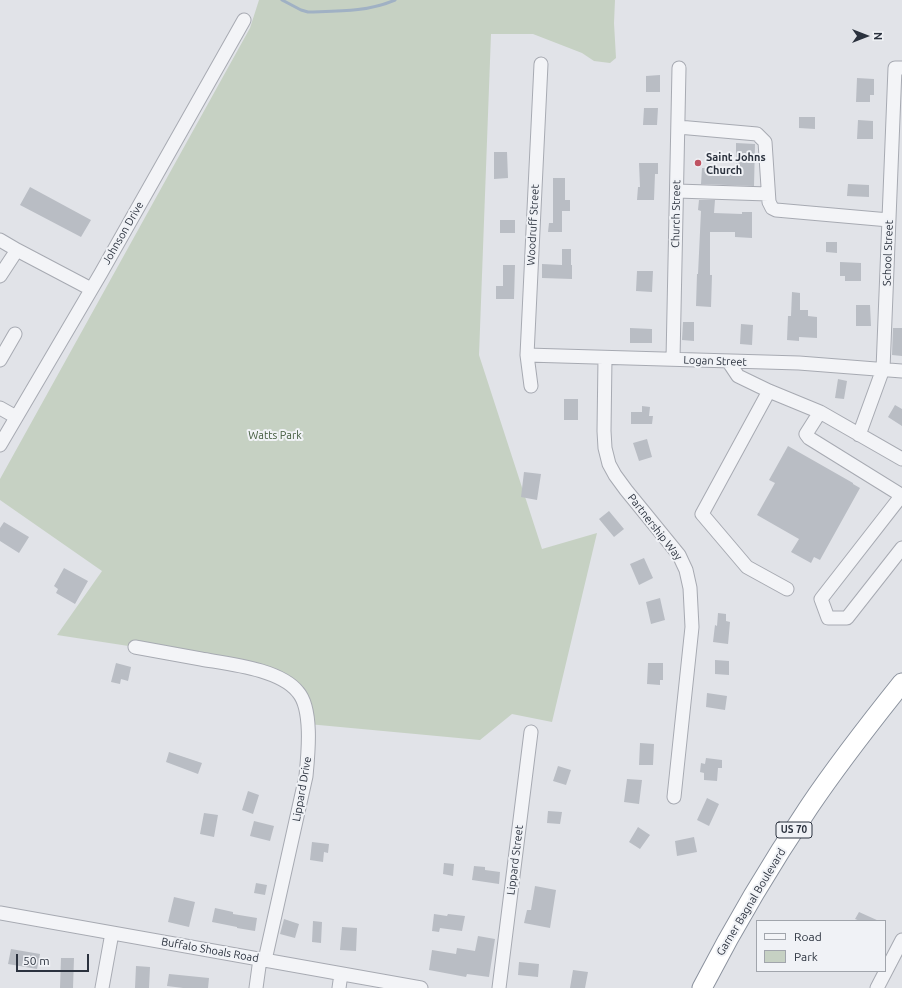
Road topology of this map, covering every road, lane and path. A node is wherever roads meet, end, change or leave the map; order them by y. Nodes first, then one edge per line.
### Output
1 (244, 20) dead end
2 (541, 64) dead end
3 (679, 68) dead end
4 (899, 68) edge
5 (678, 127) junction
6 (677, 191) junction
7 (768, 194) junction
8 (889, 220) junction
9 (0, 240) edge
10 (17, 250) junction
11 (0, 276) edge
12 (91, 289) junction
13 (15, 334) dead end
14 (527, 356) junction
15 (605, 358) junction
16 (673, 359) junction
17 (0, 360) edge
18 (728, 361) junction
19 (883, 369) junction
20 (902, 372) edge
21 (531, 386) dead end
22 (769, 391) junction
23 (0, 408) edge
24 (820, 412) junction
25 (16, 417) junction
26 (860, 435) junction
27 (0, 445) edge
28 (902, 460) edge
29 (902, 495) edge
30 (902, 548) edge
31 (787, 589) dead end
32 (135, 647) dead end
33 (902, 683) edge
34 (530, 732) dead end
35 (674, 797) dead end
36 (0, 913) edge
37 (112, 933) junction
38 (902, 940) edge
39 (898, 956) edge
40 (263, 960) junction
41 (341, 974) junction
42 (102, 988) edge
43 (256, 988) edge
44 (339, 988) edge
45 (420, 988) edge
46 (499, 988) edge
47 (702, 988) edge
48 (877, 988) edge

1 - 12 street, Johnson Drive
2 - 14 street, Woodruff Street
3 - 5 street, Church Street
4 - 8 street, School Street
5 - 6 street, Church Street
5 - 7 street
6 - 7 street
6 - 16 street, Church Street
7 - 8 street
8 - 19 street, School Street
9 - 10 street
10 - 11 street
10 - 12 street
12 - 25 street, Johnson Drive
13 - 17 street
14 - 15 street, Logan Street
14 - 21 street, Woodruff Street
15 - 16 street, Logan Street
15 - 35 street, Partnership Way
16 - 18 street, Logan Street
18 - 19 street, Logan Street
18 - 22 street
19 - 20 street, Logan Street
19 - 26 street, School Street
22 - 24 street
22 - 31 street
23 - 25 street
24 - 26 street
24 - 29 street
25 - 27 street, Johnson Drive
26 - 28 street
29 - 30 street
32 - 40 street, Lippard Drive
33 - 47 highway, Garner Bagnal Boulevard / US 70
34 - 46 street, Lippard Street
36 - 37 street, Buffalo Shoals Road
37 - 40 street, Buffalo Shoals Road
37 - 42 street
38 - 39 street
39 - 48 street
40 - 41 street, Buffalo Shoals Road
40 - 43 street, Lippard Drive
41 - 44 street
41 - 45 street, Buffalo Shoals Road

